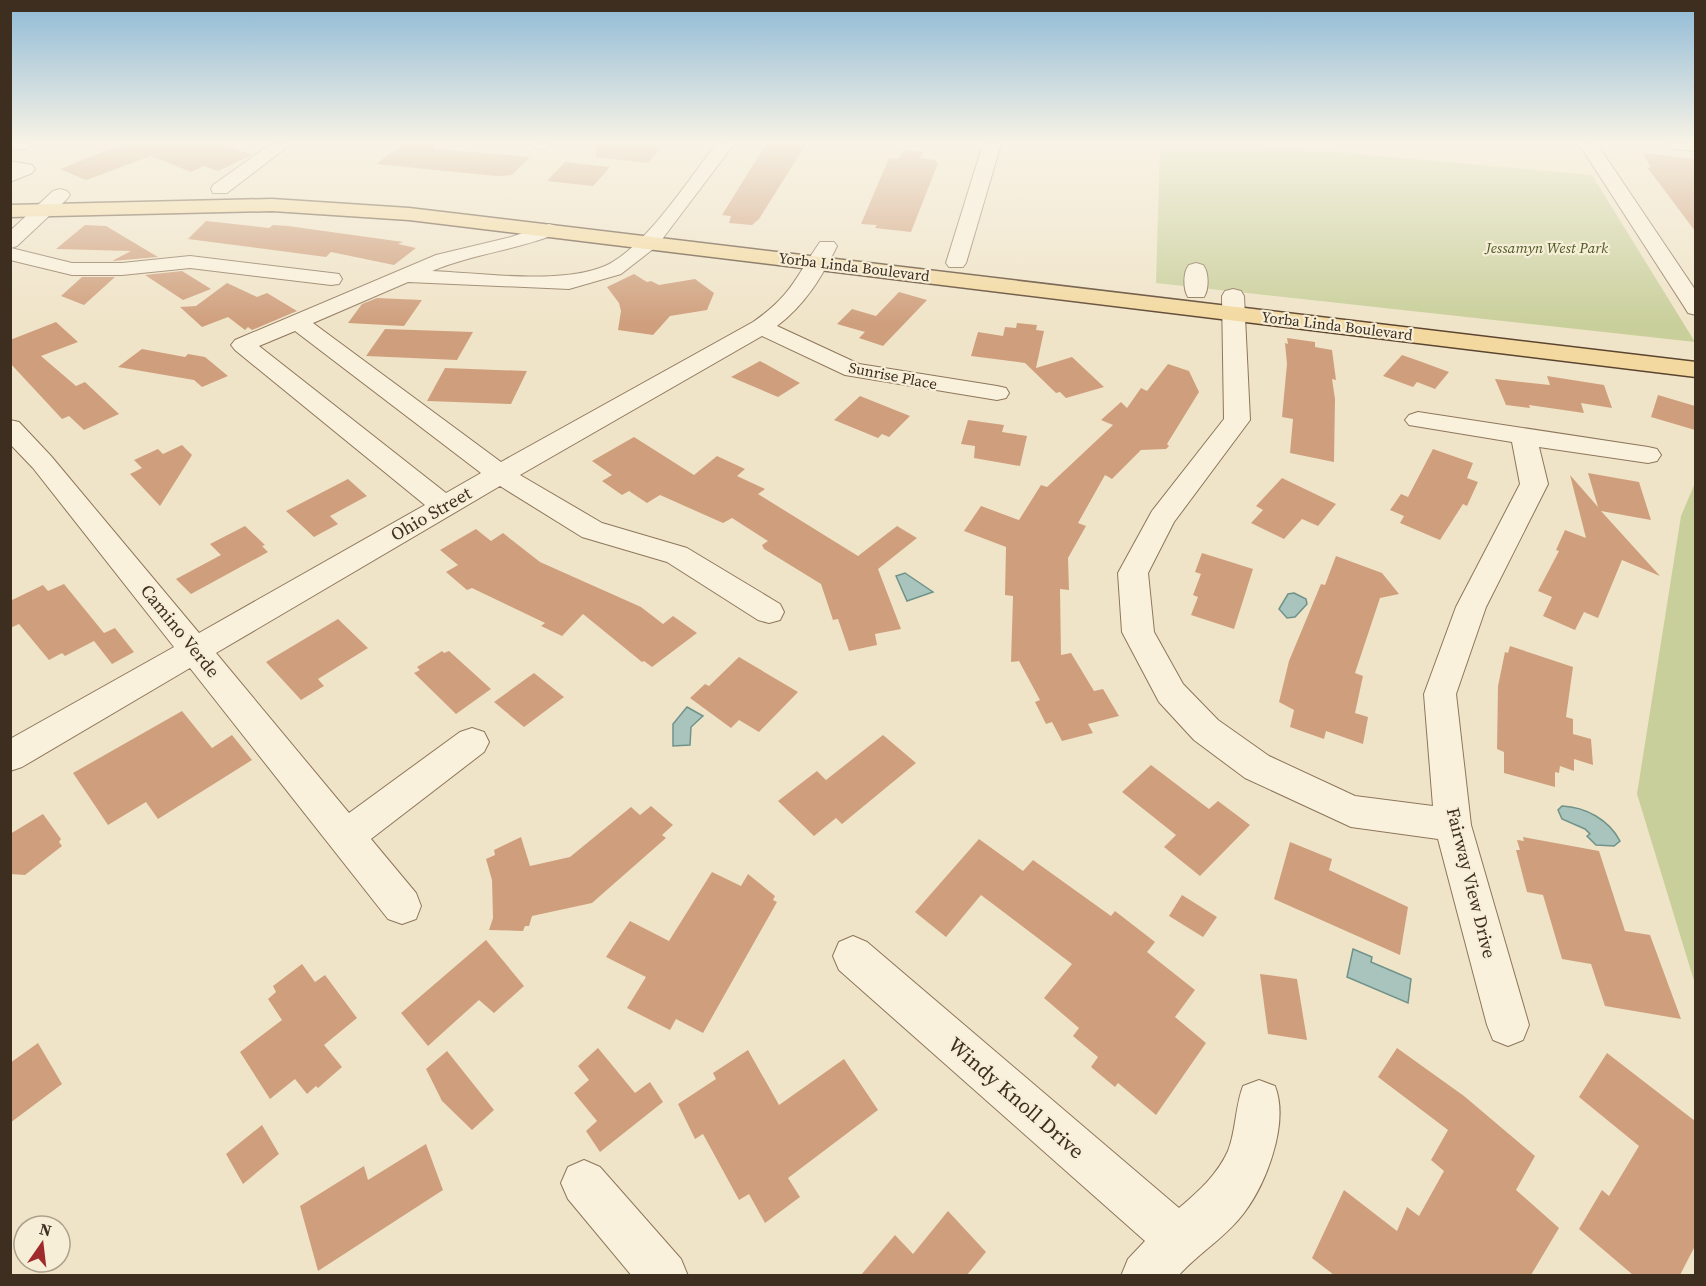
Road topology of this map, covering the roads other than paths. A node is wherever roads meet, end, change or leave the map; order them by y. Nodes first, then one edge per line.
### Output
1 (51, 204) edge
2 (446, 204) edge
3 (679, 204) edge
4 (974, 204) edge
5 (1627, 204) edge
6 (10, 211) edge
7 (44, 211) junction
8 (549, 230) junction
9 (656, 234) junction
10 (10, 242) edge
11 (10, 254) edge
12 (823, 254) junction
13 (957, 263) junction
14 (1196, 269) dead end
15 (402, 277) junction
16 (331, 279) dead end
17 (1196, 292) junction
18 (1234, 305) junction
19 (1695, 308) edge
20 (297, 322) junction
21 (761, 327) junction
22 (1695, 351) edge
23 (1695, 370) edge
24 (997, 393) dead end
25 (1418, 420) dead end
26 (10, 428) edge
27 (1524, 437) junction
28 (1648, 455) dead end
29 (501, 475) junction
30 (444, 506) junction
31 (769, 612) dead end
32 (196, 650) junction
33 (472, 742) dead end
34 (10, 757) edge
35 (1453, 825) junction
36 (346, 837) junction
37 (402, 906) dead end
38 (853, 956) dead end
39 (1508, 1026) dead end
40 (1259, 1102) dead end
41 (584, 1183) dead end
42 (1179, 1239) junction
43 (664, 1275) edge
44 (1145, 1275) edge

1 - 7 street
2 - 9 main road, Yorba Linda Boulevard
3 - 9 street
4 - 13 street
5 - 19 street
6 - 7 main road, Yorba Linda Boulevard
7 - 8 main road, Yorba Linda Boulevard
7 - 10 street
8 - 9 main road, Yorba Linda Boulevard
8 - 15 street
9 - 12 main road, Yorba Linda Boulevard
9 - 15 street
11 - 16 street
12 - 13 main road, Yorba Linda Boulevard
12 - 18 main road, Yorba Linda Boulevard
12 - 21 street, Ohio Street
13 - 17 main road, Yorba Linda Boulevard
14 - 17 street
15 - 20 street
17 - 18 main road, Yorba Linda Boulevard
18 - 22 main road, Yorba Linda Boulevard
18 - 23 main road, Yorba Linda Boulevard
18 - 35 street
20 - 29 street
20 - 30 street
21 - 24 street, Sunrise Place
21 - 29 street, Ohio Street
25 - 27 street
26 - 32 street, Camino Verde
27 - 28 street
27 - 35 street, Fairway View Drive
29 - 30 street, Ohio Street
29 - 31 street
30 - 32 street, Ohio Street
32 - 34 street, Ohio Street
32 - 36 street, Camino Verde
33 - 36 street
35 - 39 street, Fairway View Drive
36 - 37 street, Camino Verde
38 - 42 street, Windy Knoll Drive
40 - 42 street
41 - 43 street
42 - 44 street

